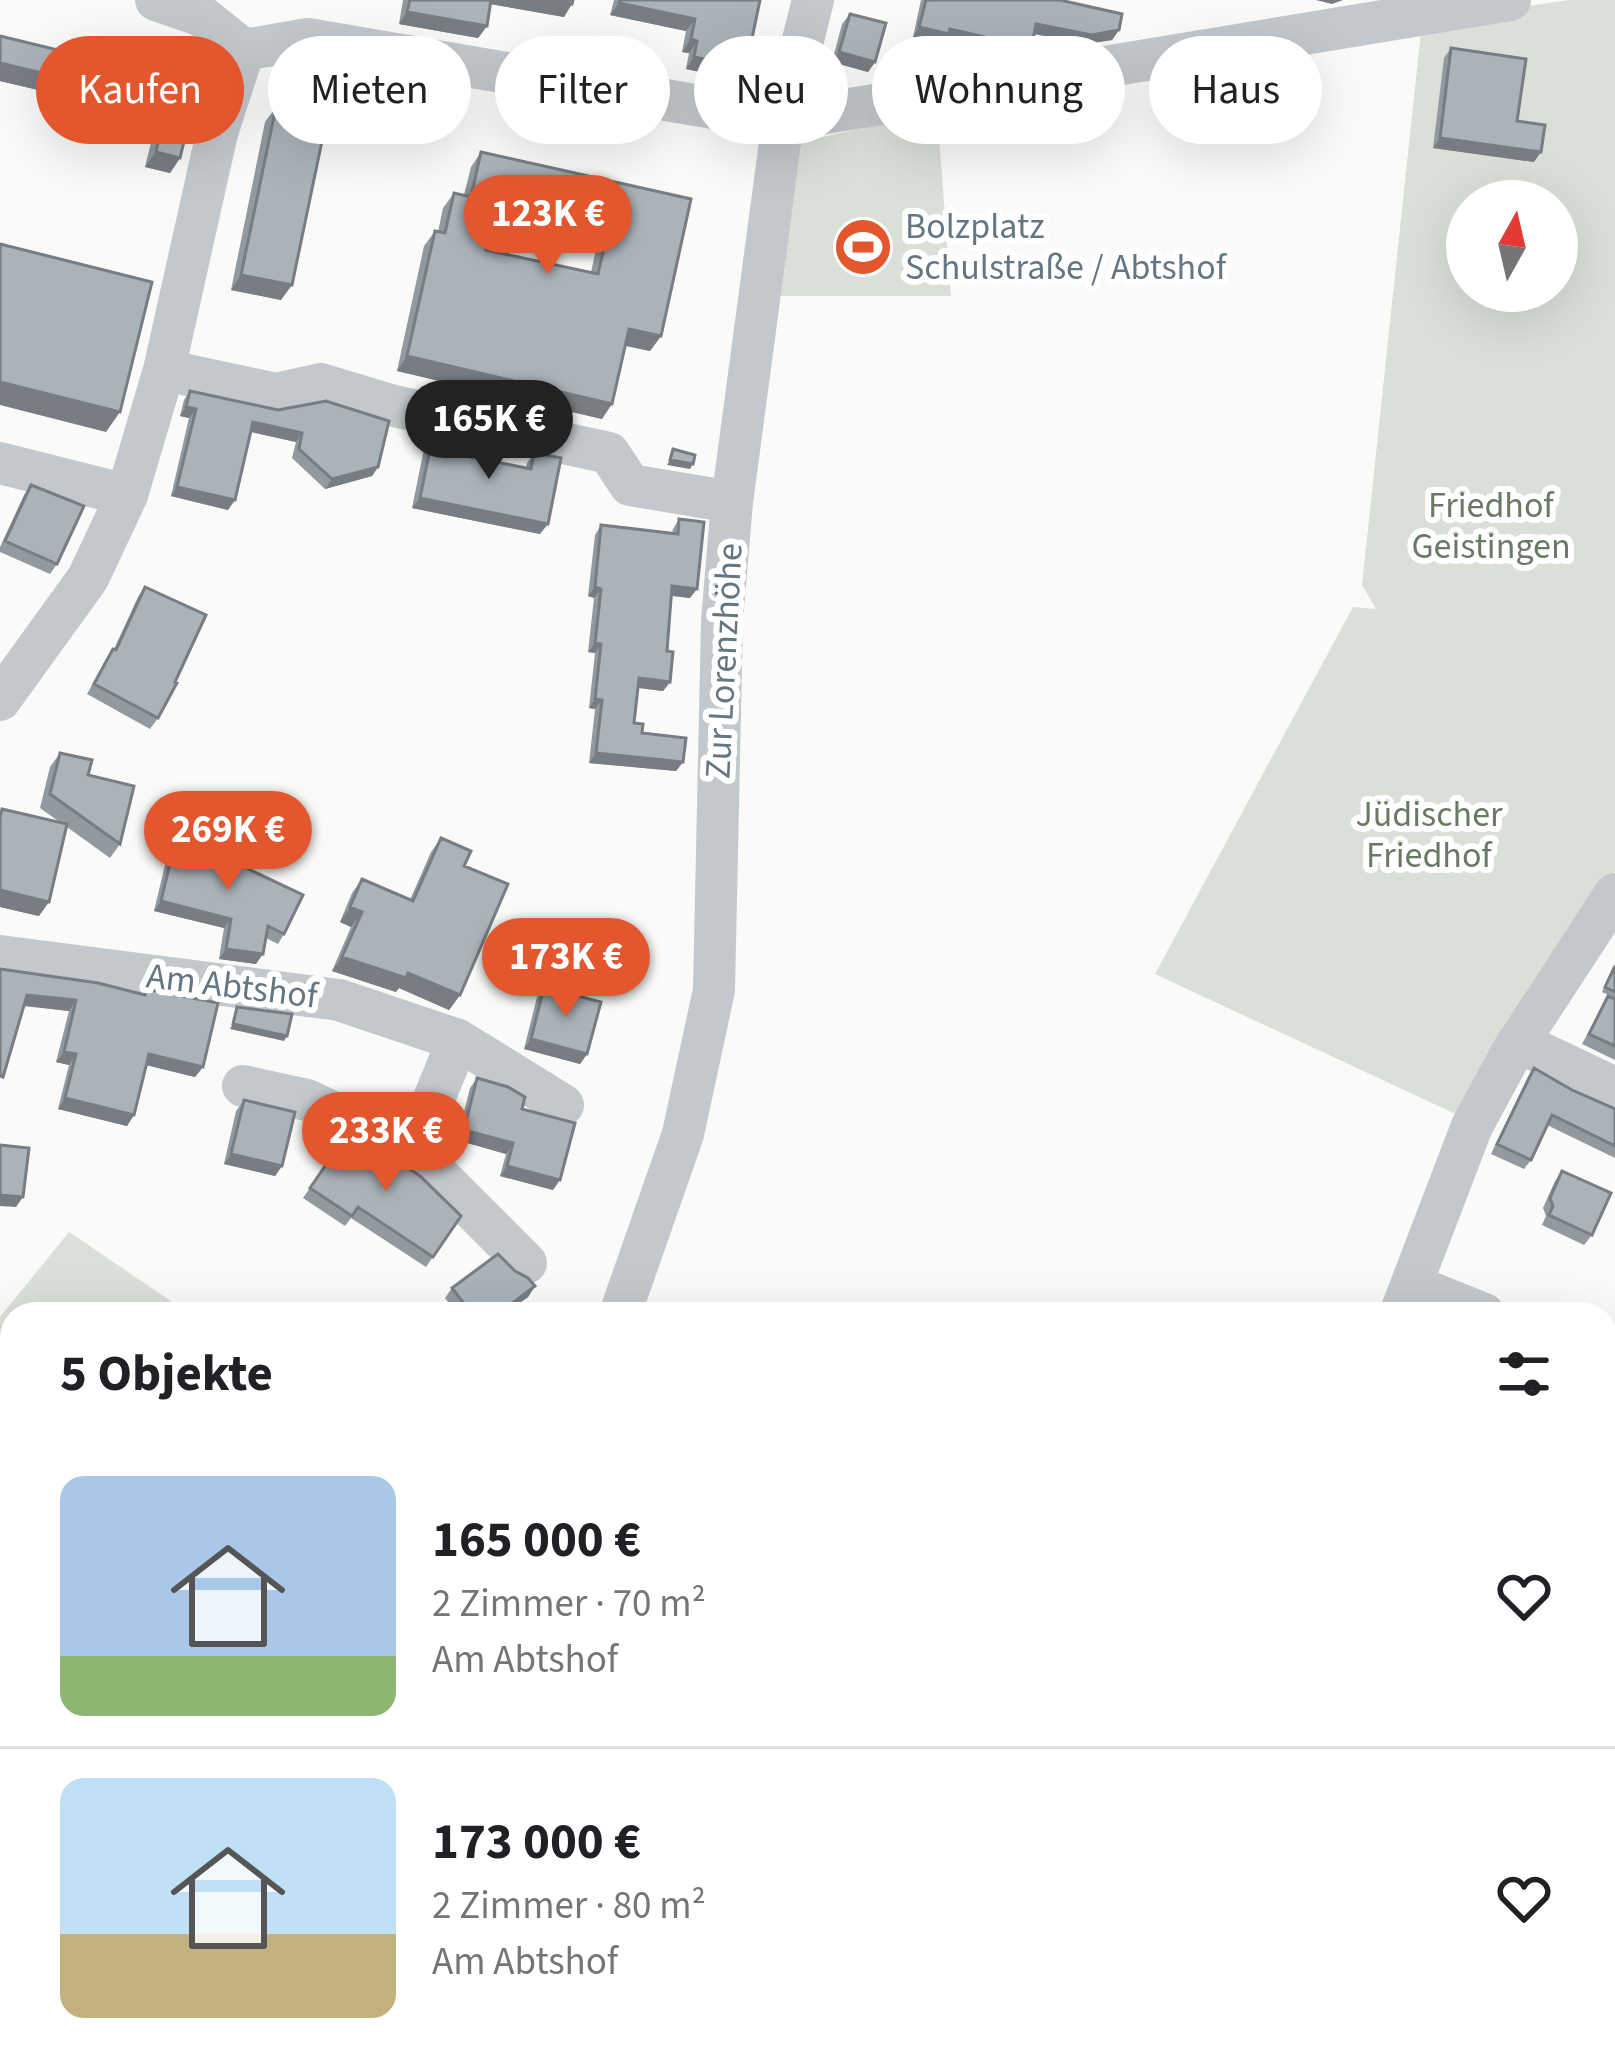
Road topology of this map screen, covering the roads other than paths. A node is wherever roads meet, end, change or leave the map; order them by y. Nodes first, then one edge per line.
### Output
1 (156, 0) edge
2 (813, 0) edge
3 (1510, 0) edge
4 (226, 36) edge
5 (804, 36) edge
6 (244, 50) edge
7 (694, 105) edge
8 (848, 109) edge
9 (215, 144) edge
10 (781, 144) edge
11 (164, 370) junction
12 (0, 463) edge
13 (127, 495) junction
14 (732, 502) junction
15 (0, 700) edge
16 (1615, 894) edge
17 (0, 956) edge
18 (458, 1040) junction
19 (1518, 1042) junction
20 (242, 1086) dead end
21 (1615, 1088) edge
22 (563, 1105) dead end
23 (413, 1150) junction
24 (526, 1263) dead end
25 (1406, 1299) edge
26 (624, 1302) edge

1 - 4 street
2 - 5 street, Zur Lorenzhöhe
3 - 8 street
6 - 7 street
9 - 11 street
10 - 14 street, Zur Lorenzhöhe
11 - 13 street
11 - 14 street
12 - 13 street
13 - 15 street
14 - 26 street, Zur Lorenzhöhe
16 - 19 street
17 - 18 street, Am Abtshof
18 - 22 street, Am Abtshof
18 - 23 street
19 - 21 street
19 - 25 street
20 - 23 street
23 - 24 street

